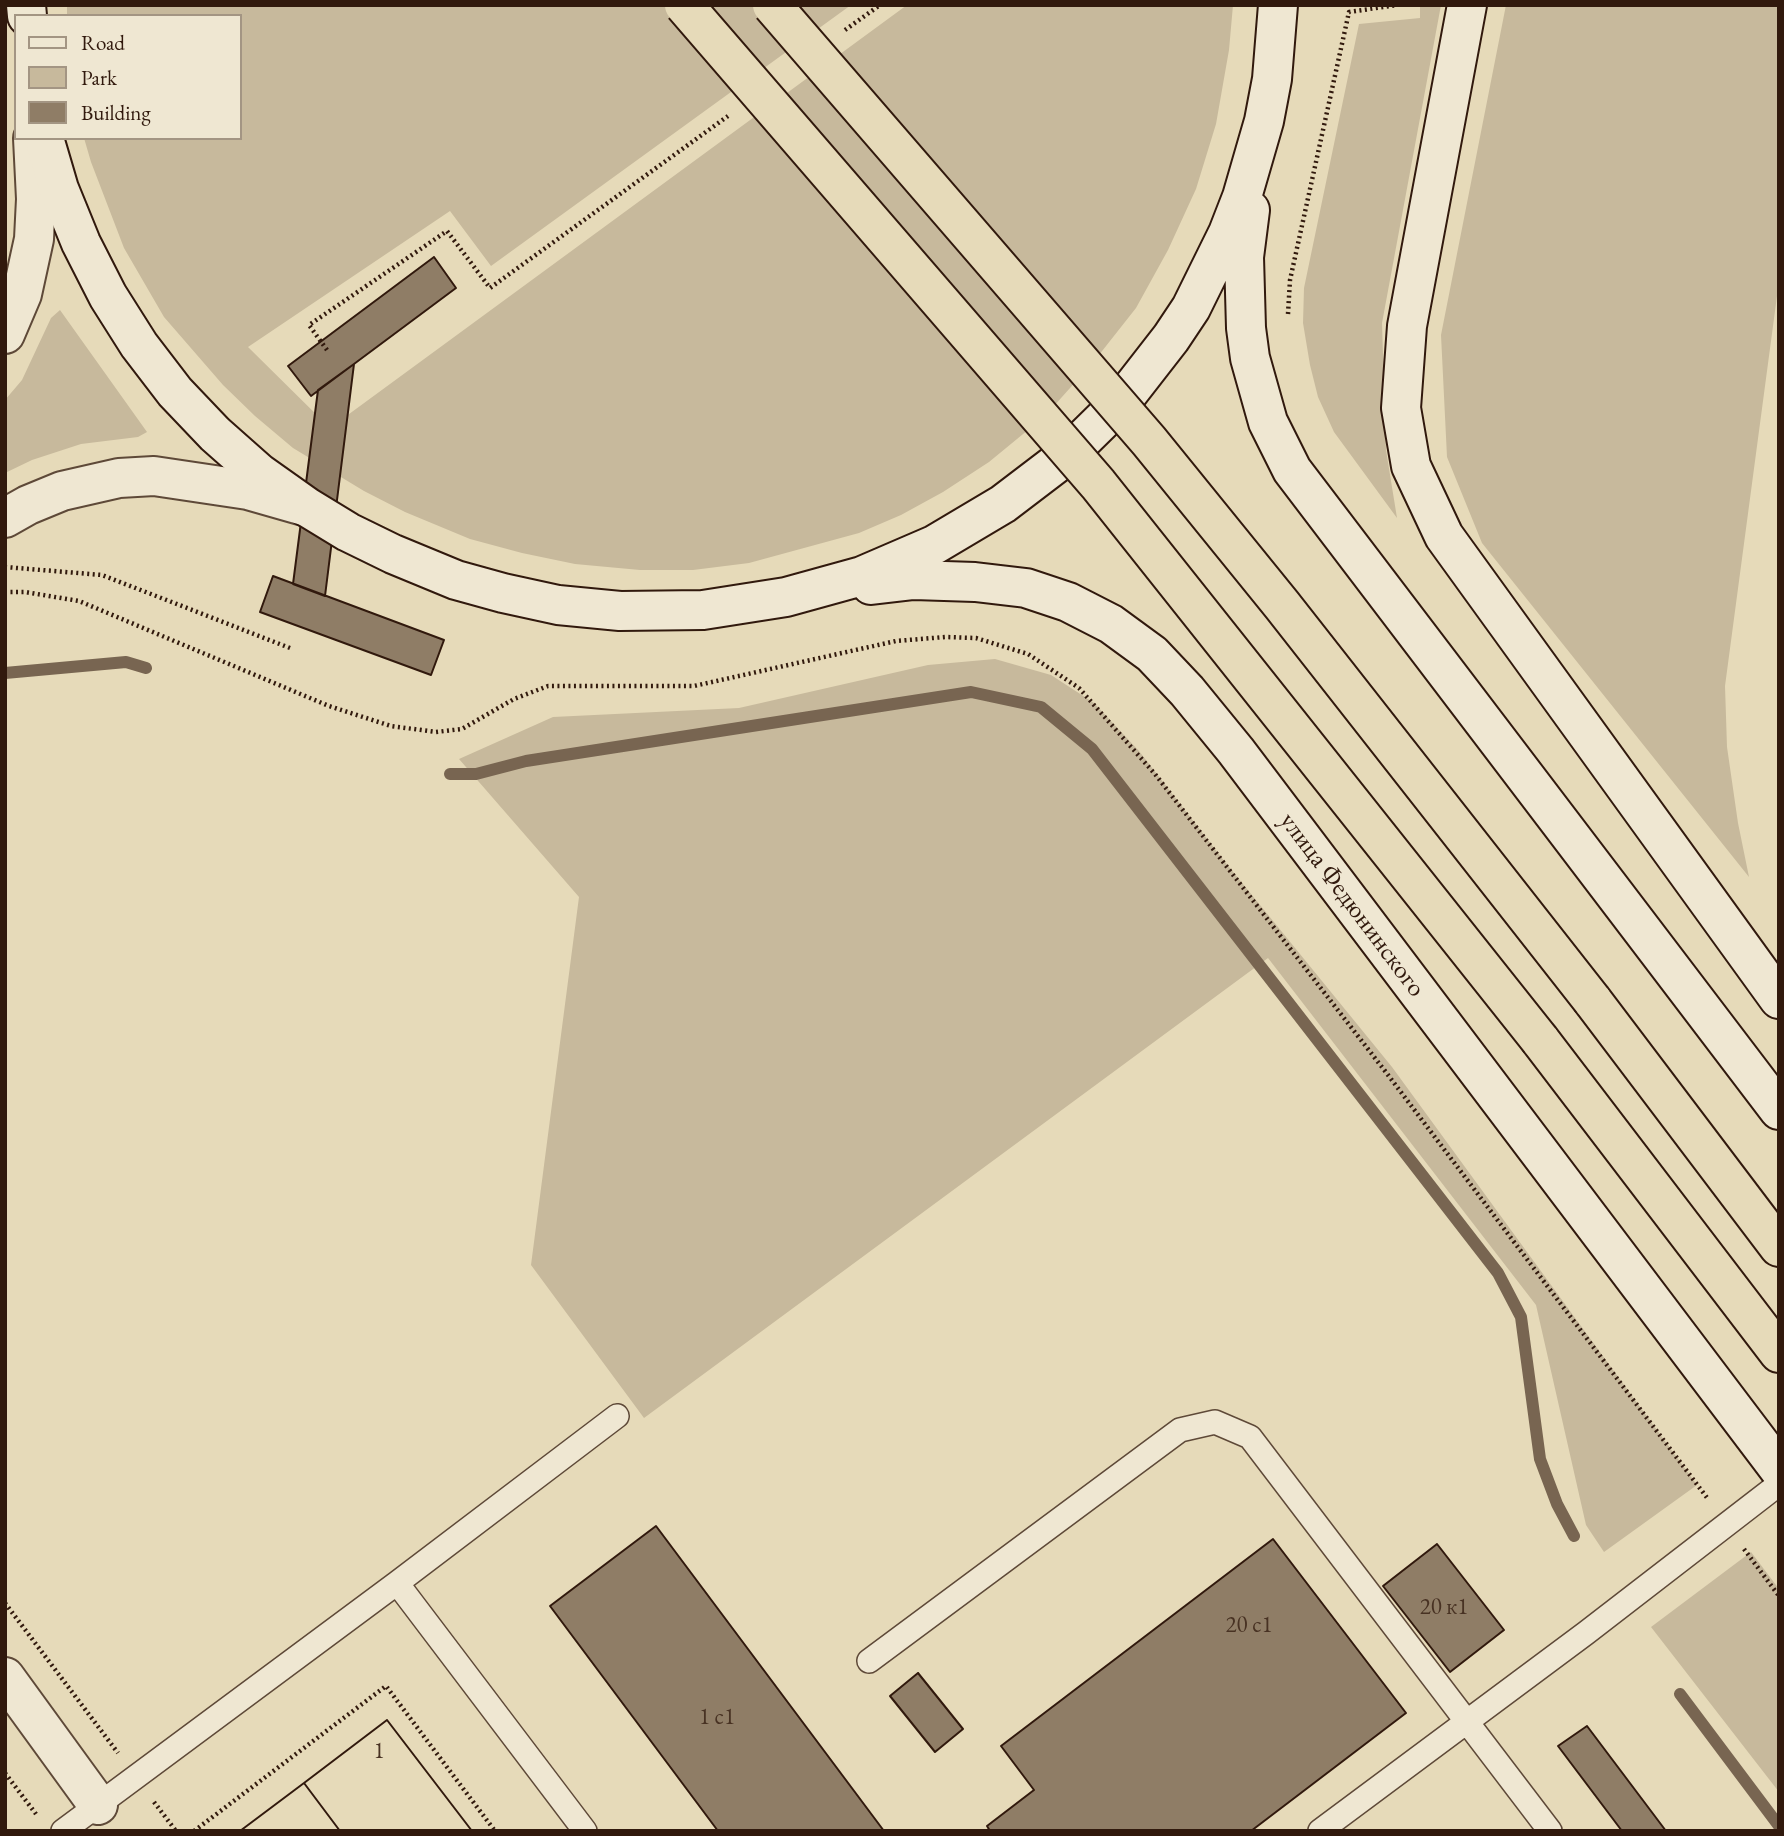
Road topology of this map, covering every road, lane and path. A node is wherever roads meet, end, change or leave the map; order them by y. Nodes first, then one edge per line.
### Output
1 (684, 5) edge
2 (772, 5) edge
3 (880, 5) edge
4 (1279, 5) edge
5 (1467, 5) edge
6 (835, 38) dead end
7 (735, 110) dead end
8 (1264, 121) junction
9 (33, 140) edge
10 (45, 140) edge
11 (5, 334) edge
12 (327, 349) dead end
13 (307, 507) junction
14 (5, 518) edge
15 (5, 567) edge
16 (5, 592) edge
17 (786, 597) junction
18 (290, 648) dead end
19 (1779, 999) edge
20 (1779, 1110) edge
21 (1779, 1247) edge
22 (1779, 1353) edge
23 (617, 1416) dead end
24 (1779, 1469) edge
25 (1779, 1484) edge
26 (1727, 1525) junction
27 (397, 1583) junction
28 (1779, 1596) edge
29 (5, 1602) edge
30 (869, 1661) dead end
31 (5, 1677) edge
32 (1467, 1720) junction
33 (5, 1773) edge
34 (135, 1777) junction
35 (98, 1805) junction
36 (42, 1821) dead end
37 (64, 1831) edge
38 (176, 1831) edge
39 (194, 1831) edge
40 (495, 1831) edge
41 (586, 1831) edge
42 (1320, 1831) edge
43 (1550, 1831) edge

1 - 22 highway, bridge
2 - 21 highway, bridge
3 - 6 path
4 - 8 main road
5 - 19 main road
7 - 12 path
8 - 17 main road
8 - 20 main road
9 - 11 main road
10 - 13 main road
13 - 14 main road
13 - 17 main road
15 - 18 path
16 - 26 path
17 - 24 main road, улица Федюнинского
23 - 27 lane
25 - 26 lane
26 - 28 path
26 - 32 lane
27 - 34 lane
27 - 41 lane
29 - 34 path
30 - 32 lane
31 - 35 main road
32 - 42 lane
32 - 43 lane
33 - 36 path
34 - 35 lane
34 - 38 path
35 - 37 lane
39 - 40 path

